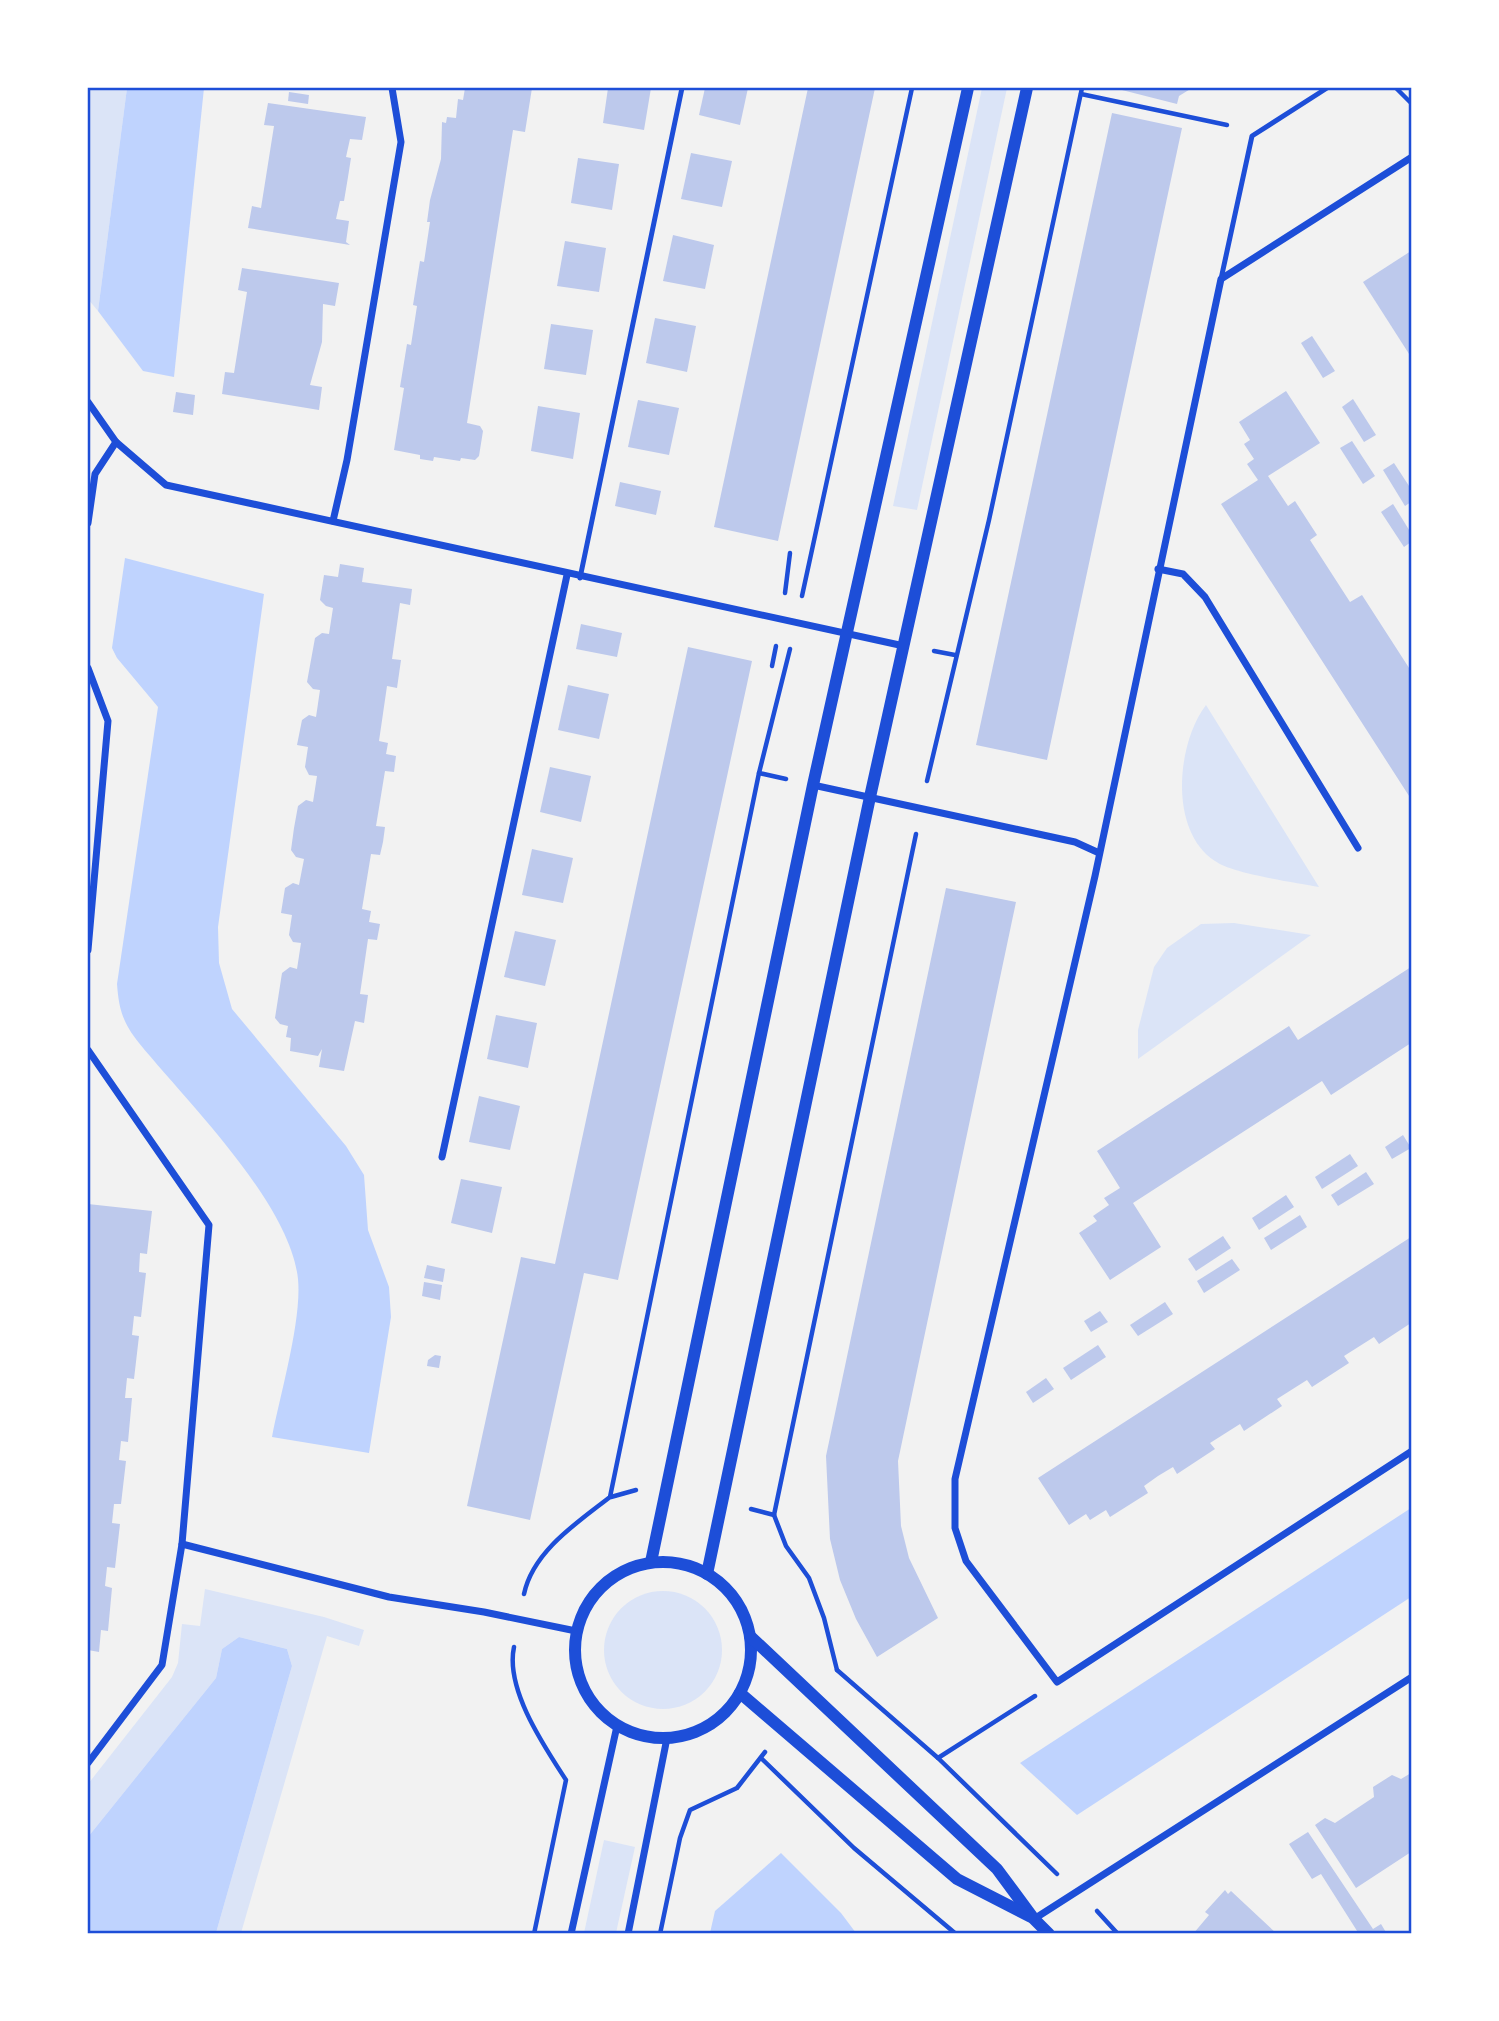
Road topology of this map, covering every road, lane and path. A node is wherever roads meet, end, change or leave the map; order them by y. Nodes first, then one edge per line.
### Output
1 (392, 88) edge
2 (682, 88) edge
3 (912, 88) edge
4 (968, 88) edge
5 (1027, 88) edge
6 (1327, 88) edge
7 (1396, 88) edge
8 (1081, 94) dead end
9 (1412, 104) edge
10 (1236, 132) dead end
11 (1412, 157) edge
12 (1221, 279) junction
13 (88, 402) edge
14 (116, 442) junction
15 (333, 521) junction
16 (88, 523) edge
17 (1158, 569) junction
18 (567, 575) junction
19 (580, 578) junction
20 (796, 625) junction
21 (847, 635) junction
22 (905, 647) junction
23 (88, 668) edge
24 (813, 785) junction
25 (870, 797) junction
26 (1358, 848) dead end
27 (1097, 852) junction
28 (88, 950) edge
29 (88, 1050) edge
30 (442, 1157) dead end
31 (1412, 1451) edge
32 (610, 1497) dead end
33 (774, 1515) dead end
34 (182, 1544) junction
35 (651, 1562) junction
36 (707, 1574) junction
37 (576, 1631) junction
38 (750, 1636) junction
39 (1412, 1677) edge
40 (1057, 1682) junction
41 (740, 1693) junction
42 (617, 1726) junction
43 (667, 1738) junction
44 (761, 1758) dead end
45 (938, 1758) junction
46 (88, 1763) edge
47 (566, 1780) dead end
48 (690, 1810) dead end
49 (1077, 1893) junction
50 (1034, 1919) junction
51 (534, 1934) edge
52 (571, 1934) edge
53 (628, 1934) edge
54 (660, 1934) edge
55 (956, 1934) edge
56 (1049, 1934) edge

1 - 15 street
2 - 19 lane
3 - 20 path
4 - 21 street
5 - 22 street
6 - 12 lane
7 - 9 path
8 - 10 path
11 - 12 street
12 - 17 street
13 - 14 street
14 - 15 street
14 - 16 street
15 - 18 street
17 - 26 street
17 - 27 street
18 - 19 street
18 - 30 street
19 - 20 street
20 - 21 street
20 - 32 path
21 - 22 street
21 - 24 street
22 - 25 street
23 - 28 street
24 - 25 street
24 - 35 street
25 - 27 street
25 - 36 street
27 - 40 street
29 - 34 street
31 - 40 street
33 - 45 path
34 - 37 street
34 - 46 street
35 - 36 street
35 - 37 street
36 - 38 street
37 - 42 street
38 - 41 street
38 - 50 street
39 - 49 street
40 - 45 path
41 - 43 street
41 - 50 street
42 - 43 street
42 - 52 street
43 - 53 street
44 - 55 path
45 - 49 path
47 - 51 path
48 - 54 path
49 - 50 street
50 - 56 street

